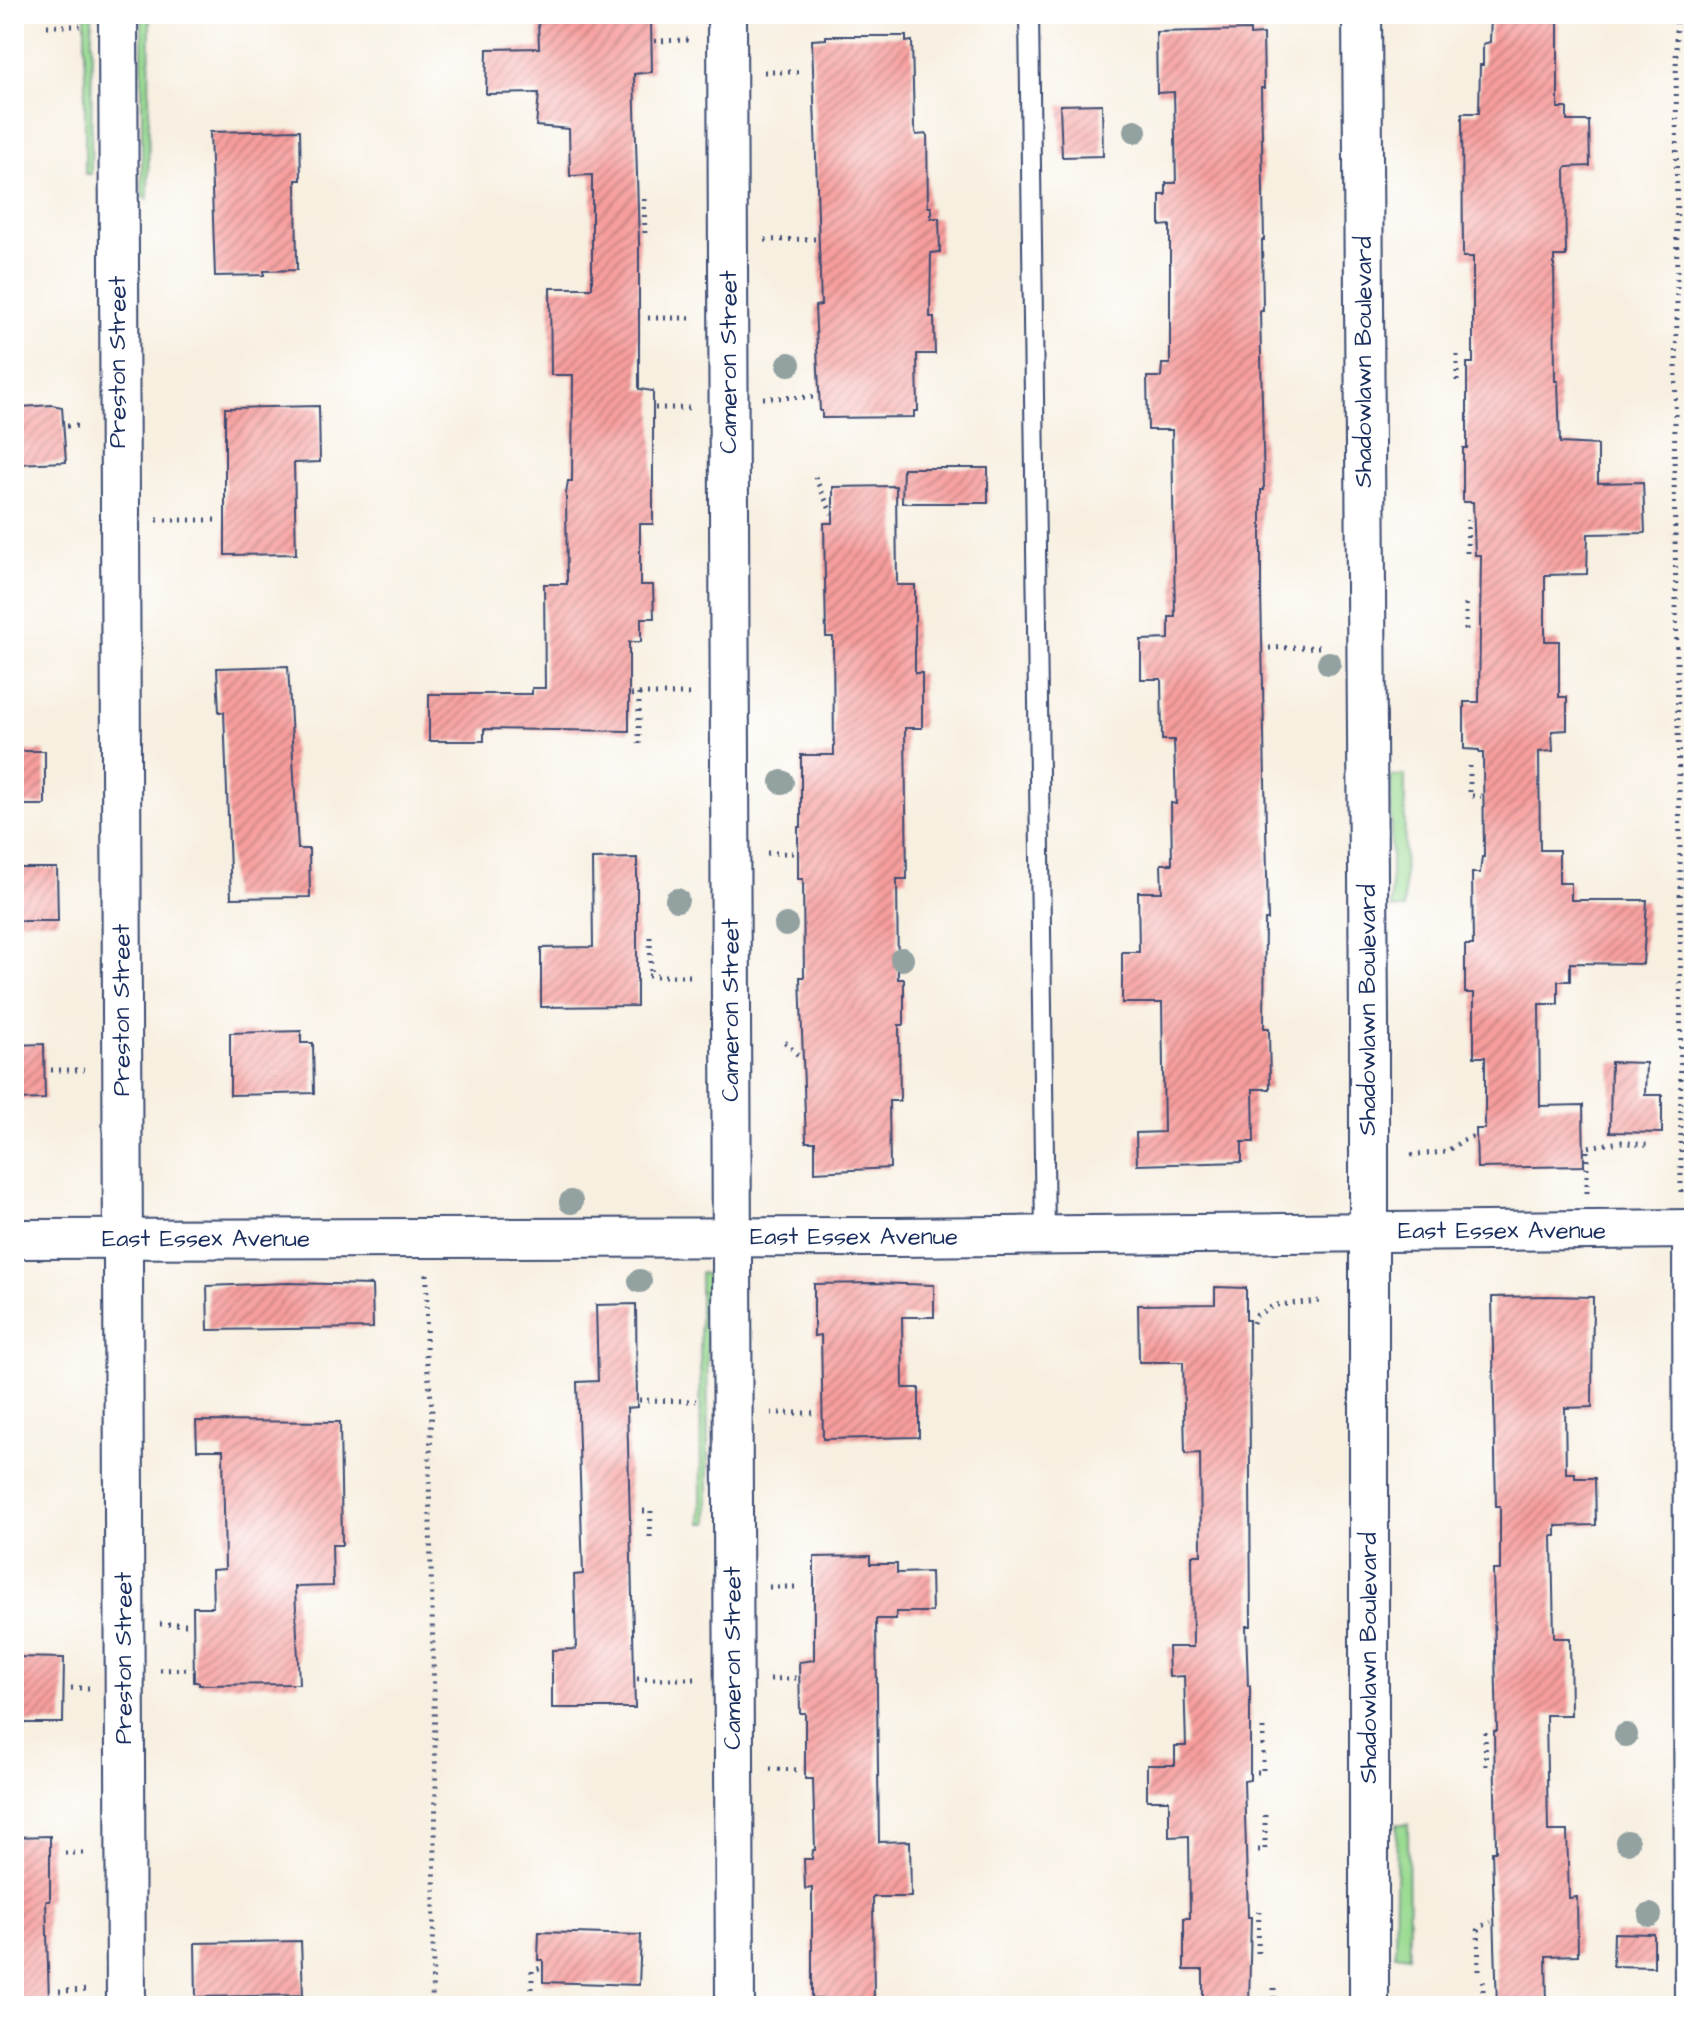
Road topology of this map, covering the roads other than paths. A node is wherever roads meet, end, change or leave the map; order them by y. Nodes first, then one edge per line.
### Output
1 (118, 14) edge
2 (1029, 14) edge
3 (1362, 14) edge
4 (714, 27) edge
5 (1688, 1230) edge
6 (1369, 1231) junction
7 (1045, 1235) junction
8 (731, 1237) junction
9 (14, 1239) edge
10 (122, 1240) junction
11 (112, 1998) edge
12 (735, 2006) edge
13 (1369, 2006) edge
14 (1684, 2006) edge

1 - 10 street, Preston Street
2 - 7 lane
3 - 6 street, Shadowlawn Boulevard
4 - 8 street, Cameron Street
5 - 6 street, East Essex Avenue
5 - 14 lane
6 - 7 street, East Essex Avenue
6 - 13 street, Shadowlawn Boulevard
7 - 8 street, East Essex Avenue
8 - 10 street, East Essex Avenue
8 - 12 street, Cameron Street
9 - 10 street, East Essex Avenue
10 - 11 street, Preston Street

